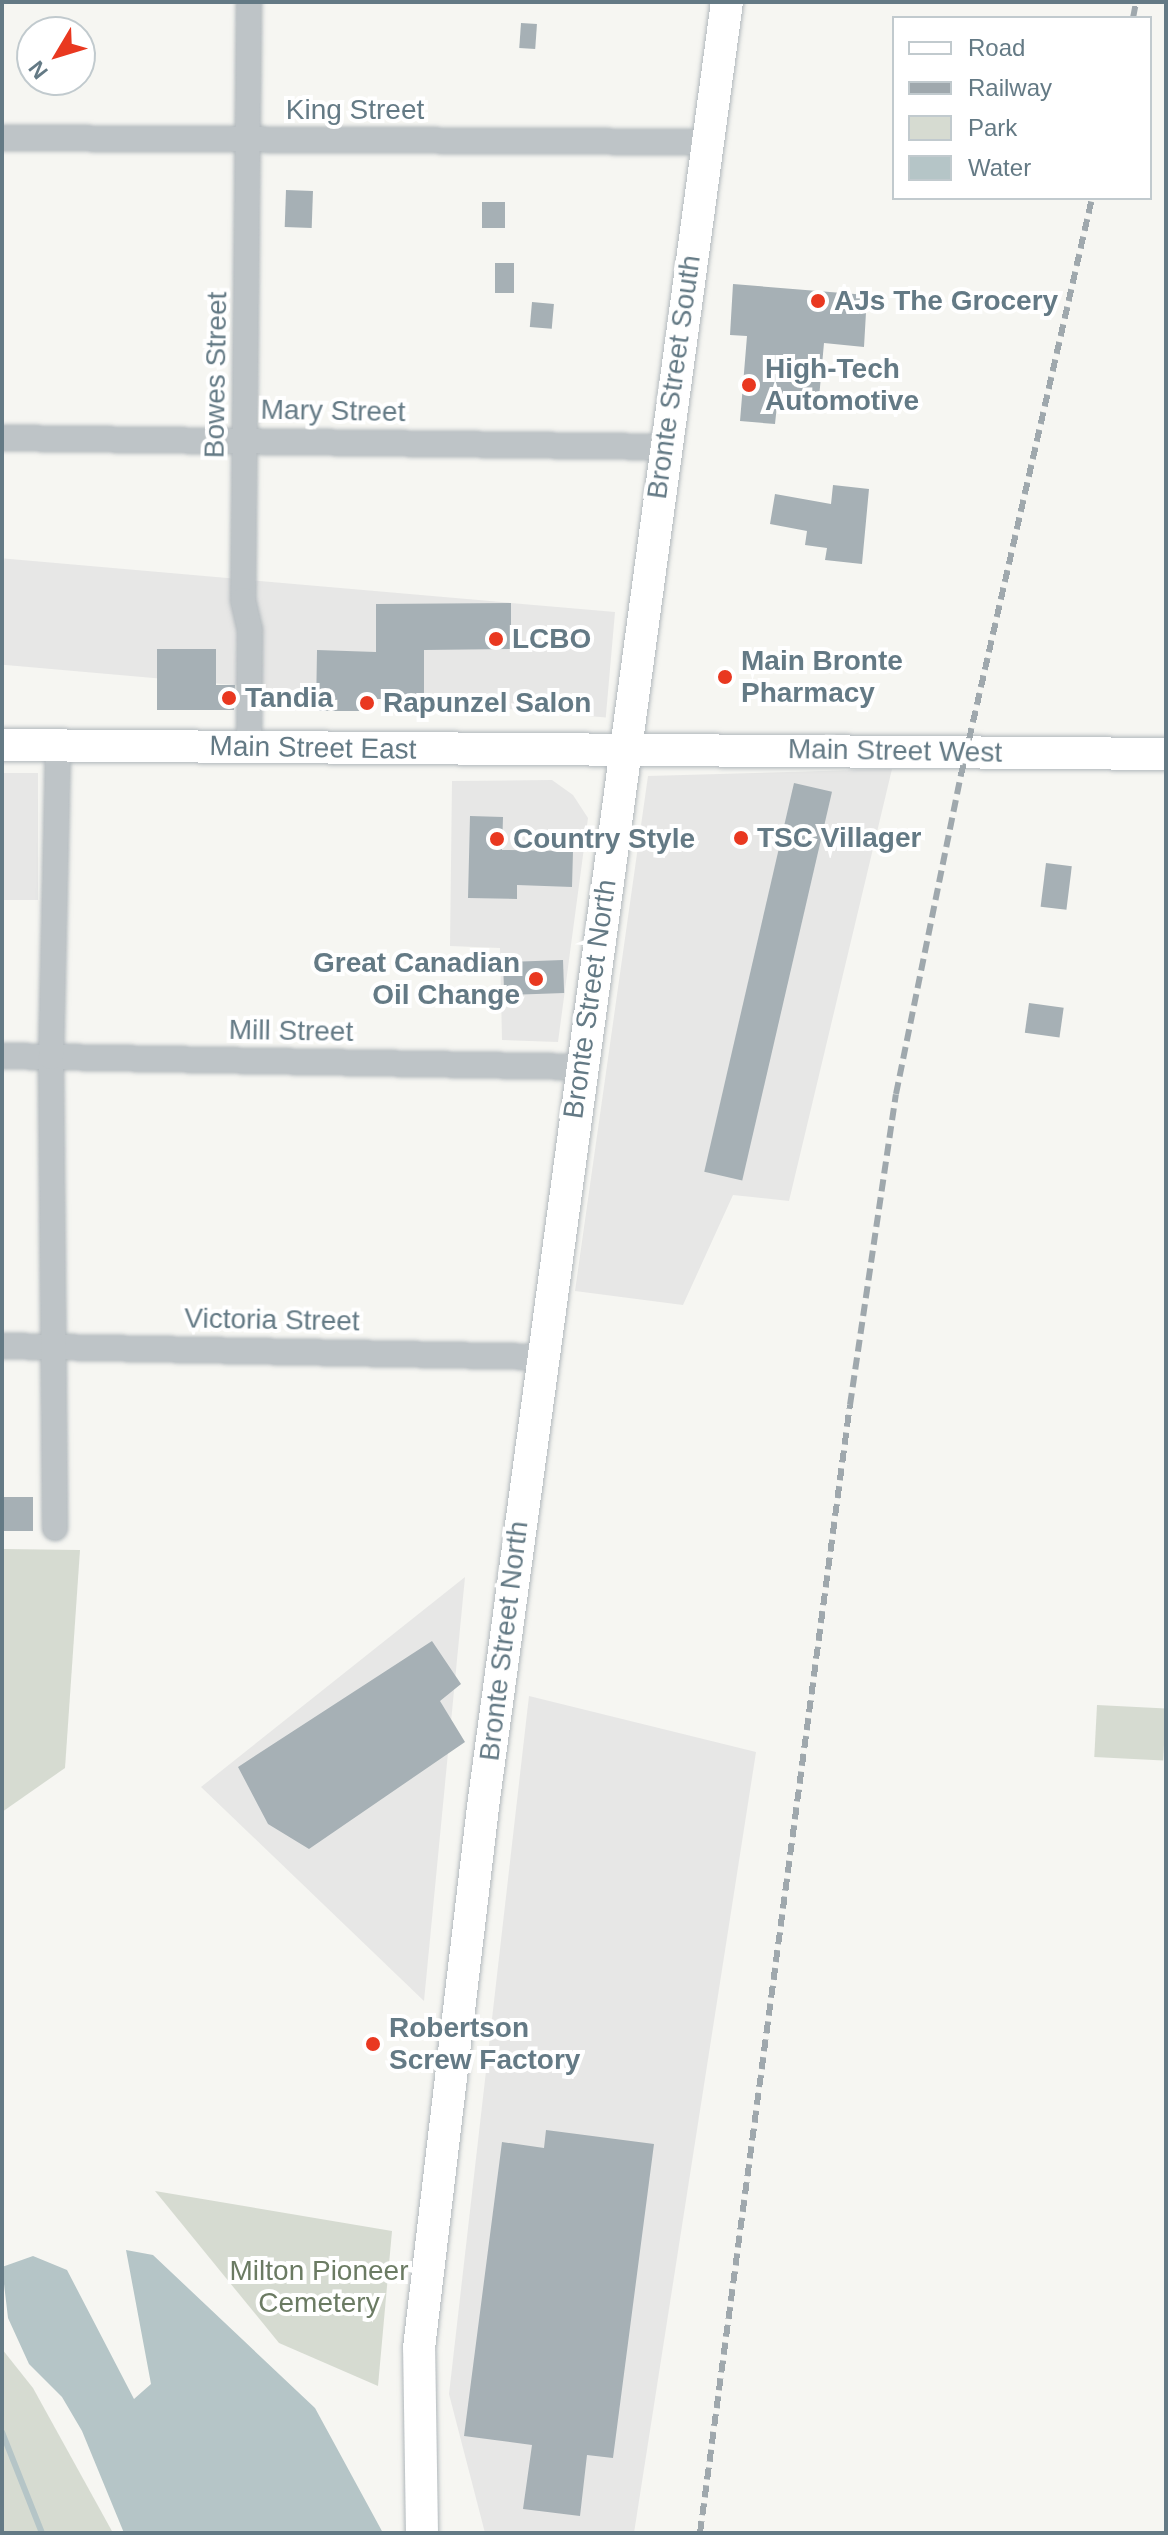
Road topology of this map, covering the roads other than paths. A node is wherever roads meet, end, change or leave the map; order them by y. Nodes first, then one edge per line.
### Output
1 (249, 2) edge
2 (727, 2) edge
3 (2, 138) edge
4 (248, 139) junction
5 (707, 142) junction
6 (2, 438) edge
7 (245, 440) junction
8 (663, 447) junction
9 (2, 745) edge
10 (58, 745) junction
11 (249, 748) junction
12 (624, 752) junction
13 (1166, 754) edge
14 (2, 1056) edge
15 (51, 1057) junction
16 (579, 1067) junction
17 (52, 1345) junction
18 (2, 1346) edge
19 (540, 1357) junction
20 (55, 1528) dead end
21 (422, 2533) edge

1 - 4 street, Bowes Street
2 - 5 main road, Bronte Street South
3 - 4 street, King Street
4 - 5 street, King Street
4 - 7 street, Bowes Street
5 - 8 main road, Bronte Street South
6 - 7 street, Mary Street
7 - 8 street, Mary Street
7 - 11 street, Bowes Street
8 - 12 main road, Bronte Street South
9 - 10 main road, Main Street East
10 - 11 main road, Main Street East
10 - 15 street
11 - 12 main road, Main Street East
12 - 13 main road, Main Street West
12 - 16 main road, Bronte Street North
14 - 15 street, Mill Street
15 - 16 street, Mill Street
15 - 17 street
16 - 19 main road, Bronte Street North
17 - 18 street, Victoria Street
17 - 19 street, Victoria Street
17 - 20 street
19 - 21 main road, Bronte Street North

